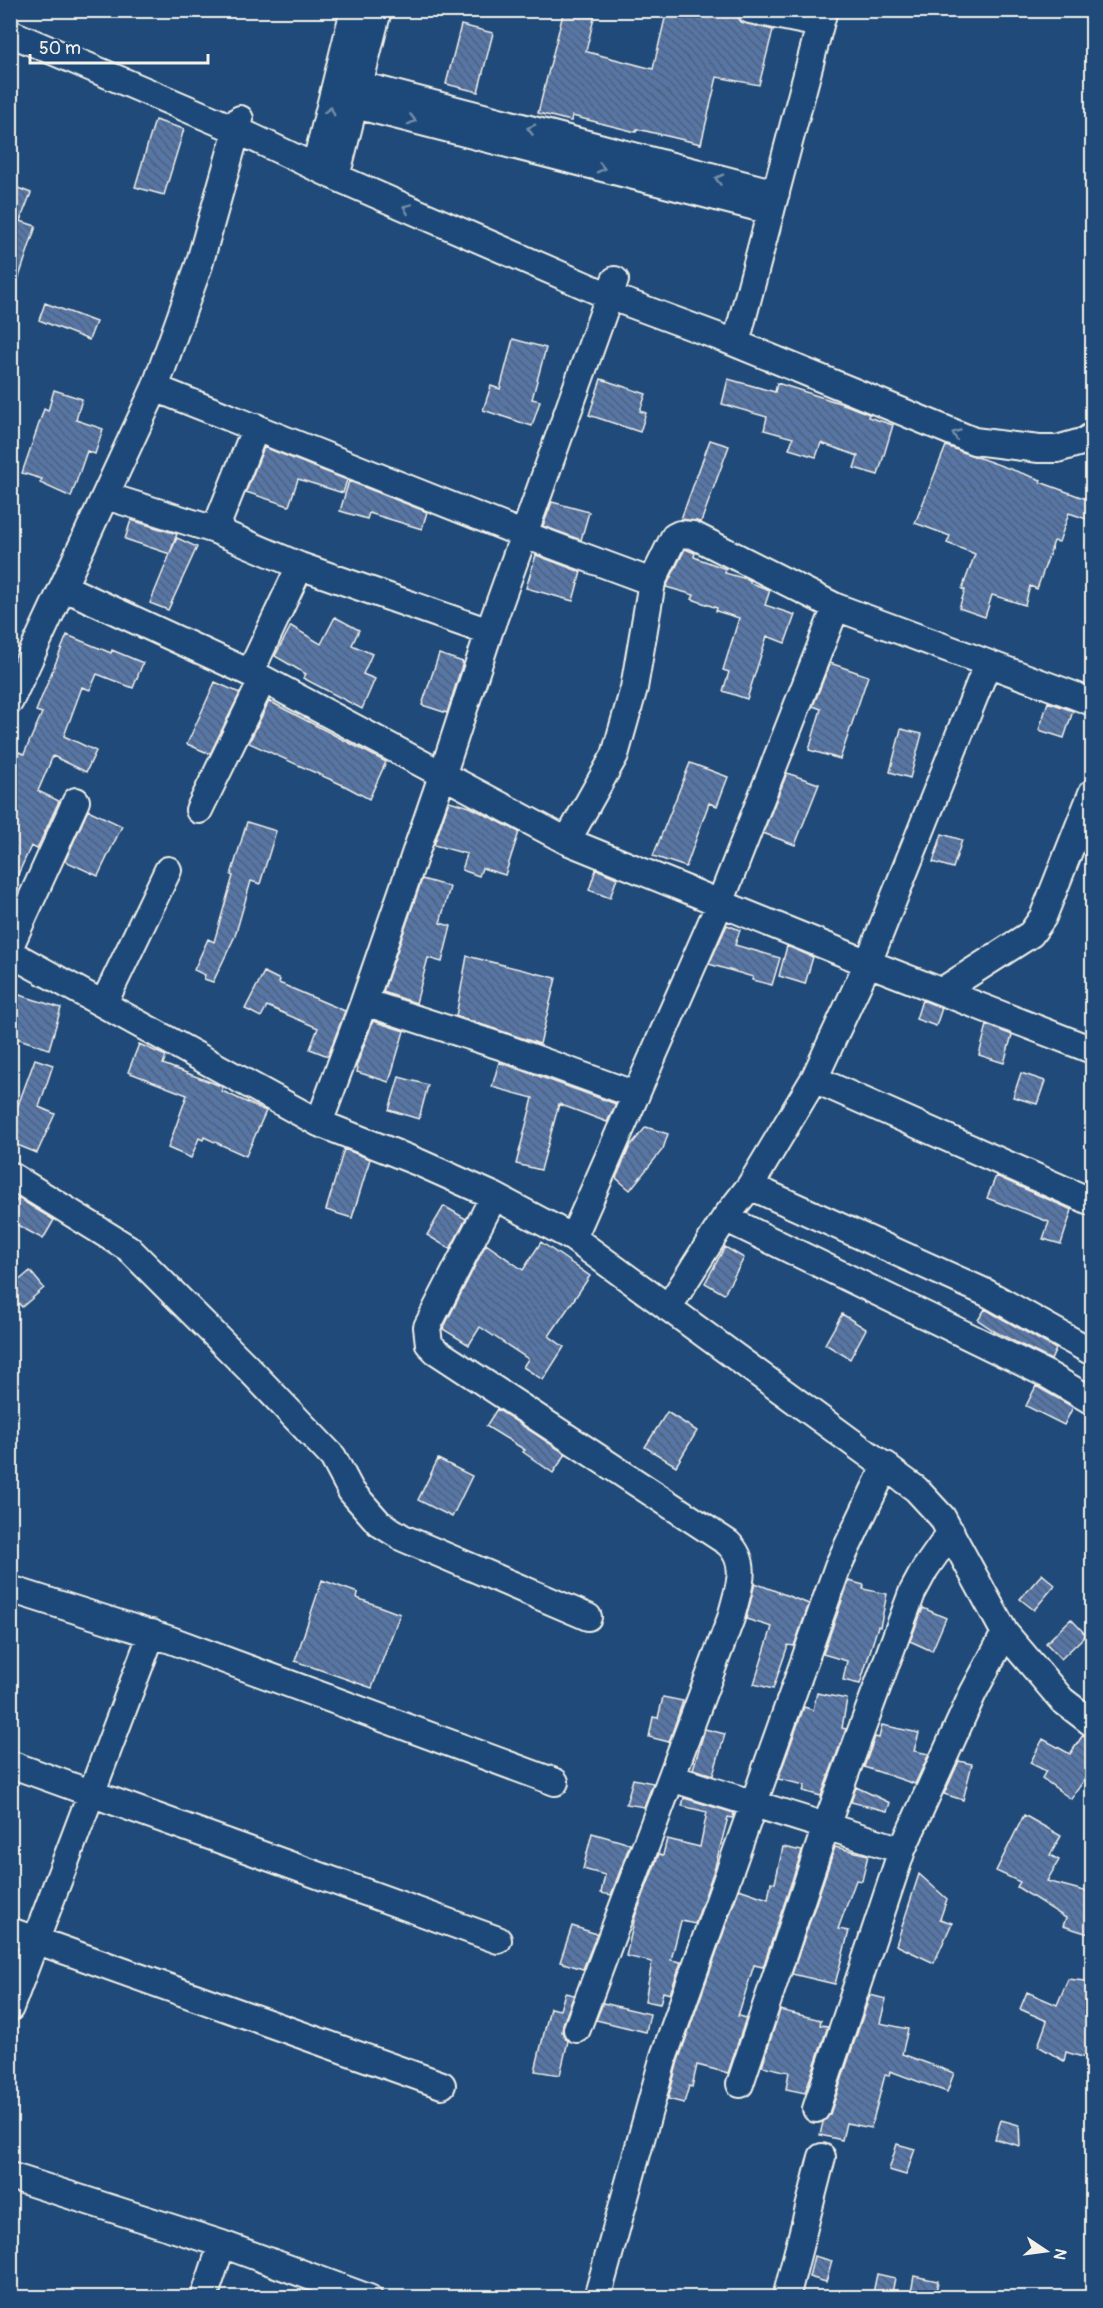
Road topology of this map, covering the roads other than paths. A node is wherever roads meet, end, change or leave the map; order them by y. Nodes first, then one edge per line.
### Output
1 (354, 10) edge
2 (378, 10) edge
3 (750, 10) edge
4 (812, 16) edge
5 (10, 22) edge
6 (10, 33) edge
7 (358, 95) junction
8 (238, 125) junction
9 (328, 164) junction
10 (768, 201) junction
11 (612, 288) junction
12 (733, 333) junction
13 (155, 388) junction
14 (255, 427) junction
15 (1092, 436) edge
16 (106, 496) junction
17 (215, 530) junction
18 (525, 535) junction
19 (300, 566) junction
20 (652, 582) junction
21 (63, 587) junction
22 (836, 607) junction
23 (489, 632) junction
24 (987, 665) junction
25 (256, 676) junction
26 (10, 702) edge
27 (1092, 702) edge
28 (442, 776) junction
29 (1092, 792) edge
30 (76, 801) dead end
31 (199, 810) dead end
32 (567, 841) junction
33 (168, 870) dead end
34 (720, 903) junction
35 (10, 946) edge
36 (10, 953) edge
37 (868, 963) junction
38 (942, 991) junction
39 (364, 1002) junction
40 (104, 1003) junction
41 (1092, 1050) edge
42 (814, 1079) junction
43 (636, 1095) junction
44 (319, 1123) junction
45 (15, 1184) edge
46 (750, 1186) junction
47 (494, 1196) junction
48 (1092, 1202) edge
49 (725, 1218) junction
50 (573, 1238) junction
51 (668, 1308) junction
52 (1092, 1352) edge
53 (1092, 1401) edge
54 (886, 1465) junction
55 (951, 1532) junction
56 (10, 1589) edge
57 (588, 1617) dead end
58 (152, 1633) junction
59 (1005, 1633) junction
60 (1092, 1724) edge
61 (10, 1764) edge
62 (671, 1778) junction
63 (555, 1782) dead end
64 (92, 1794) junction
65 (753, 1803) junction
66 (826, 1826) junction
67 (902, 1850) junction
68 (10, 1931) edge
69 (37, 1940) junction
70 (498, 1940) dead end
71 (10, 2008) edge
72 (577, 2028) dead end
73 (740, 2084) dead end
74 (442, 2085) dead end
75 (816, 2109) dead end
76 (822, 2157) dead end
77 (10, 2176) edge
78 (222, 2244) junction
79 (204, 2298) edge
80 (369, 2298) edge
81 (597, 2298) edge
82 (786, 2298) edge

9 -> 1 street
2 - 7 street
3 - 4 street
4 - 10 street
5 - 8 street
6 - 8 street
7 - 9 street
7 - 10 street
8 - 9 street
8 - 13 street
9 - 11 street
10 - 12 street
11 - 12 street
11 - 18 street
12 - 15 street
13 - 14 street
13 - 16 street
14 - 17 street
14 - 18 street
16 - 17 street
16 - 21 street
17 - 19 street
18 - 20 street
18 - 23 street
19 - 23 street
19 - 25 street
20 - 22 street
20 - 32 street
21 - 25 street
21 - 26 street
22 - 24 street
22 - 34 street
23 - 28 street
24 - 27 street
24 - 37 street
25 - 28 street
25 - 31 street
28 - 32 street
28 - 39 street
29 - 38 street
30 - 35 street
32 - 34 street
33 - 40 street
34 - 37 street
34 - 43 street
36 - 40 street
37 - 38 street
37 - 42 street
38 - 41 street
39 - 43 street
39 - 44 street
40 - 44 street
42 - 46 street
42 - 48 street
43 - 50 street
44 - 47 street
45 - 57 street
46 - 49 street
46 - 52 street
47 - 50 street
47 - 62 street
49 - 51 street
49 - 53 street
50 - 51 street
51 - 54 street
54 - 55 street
54 - 65 street
55 - 59 street
55 - 66 street
56 - 58 street
58 - 63 street
58 - 64 street
59 - 60 street
59 - 67 street
61 - 64 street
62 - 65 street
62 - 72 street
64 - 69 street
64 - 70 street
65 - 66 street
65 - 81 street
66 - 67 street
66 - 73 street
67 - 75 street
68 - 69 street
69 - 71 street
69 - 74 street
76 - 82 street
77 - 78 street
78 - 79 street
78 - 80 street

